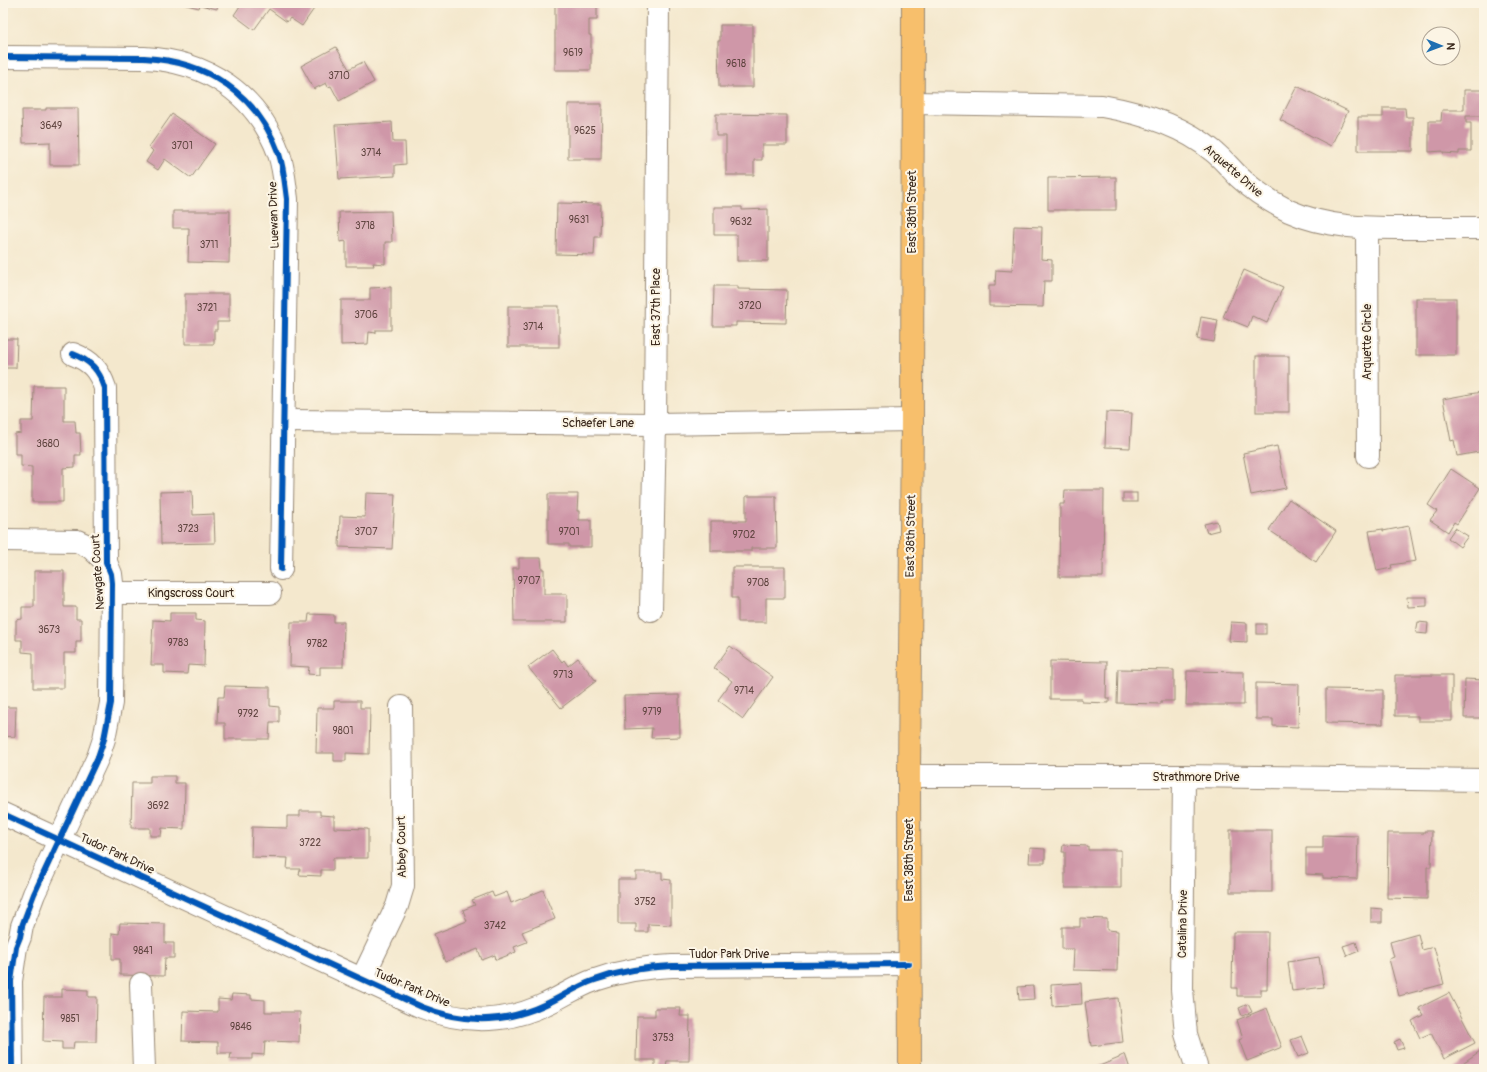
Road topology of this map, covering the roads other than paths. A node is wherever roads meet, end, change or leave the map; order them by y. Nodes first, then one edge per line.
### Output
1 (658, 3) edge
2 (913, 3) edge
3 (3, 57) edge
4 (913, 103) junction
5 (1367, 228) junction
6 (1484, 228) edge
7 (73, 354) dead end
8 (912, 420) junction
9 (284, 421) junction
10 (655, 424) junction
11 (1368, 456) dead end
12 (3, 540) edge
13 (106, 562) junction
14 (281, 569) dead end
15 (112, 593) junction
16 (270, 593) dead end
17 (651, 610) dead end
18 (401, 707) dead end
19 (909, 776) junction
20 (1184, 776) junction
21 (1484, 780) edge
22 (3, 814) edge
23 (59, 840) junction
24 (909, 964) junction
25 (362, 979) junction
26 (141, 984) dead end
27 (12, 1069) edge
28 (144, 1069) edge
29 (910, 1069) edge
30 (1197, 1069) edge

1 - 10 street, East 37th Place
2 - 4 main road, East 38th Street
3 - 9 street, Luewan Drive
4 - 5 street, Arquette Drive
4 - 8 main road, East 38th Street
5 - 6 street, Arquette Drive
5 - 11 street, Arquette Circle
7 - 13 street, Newgate Court
8 - 10 street, Schaefer Lane
8 - 19 main road, East 38th Street
9 - 10 street, Schaefer Lane
9 - 14 street, Luewan Drive
10 - 17 street, East 37th Place
12 - 13 street
13 - 15 street, Newgate Court
15 - 16 street, Kingscross Court
15 - 23 street, Newgate Court
18 - 25 street, Abbey Court
19 - 20 street, Strathmore Drive
19 - 24 main road, East 38th Street
20 - 21 street, Strathmore Drive
20 - 30 street, Catalina Drive
22 - 23 street, Tudor Park Drive
23 - 25 street, Tudor Park Drive
23 - 27 street, Newgate Court
24 - 25 street, Tudor Park Drive
24 - 29 main road, East 38th Street
26 - 28 street

